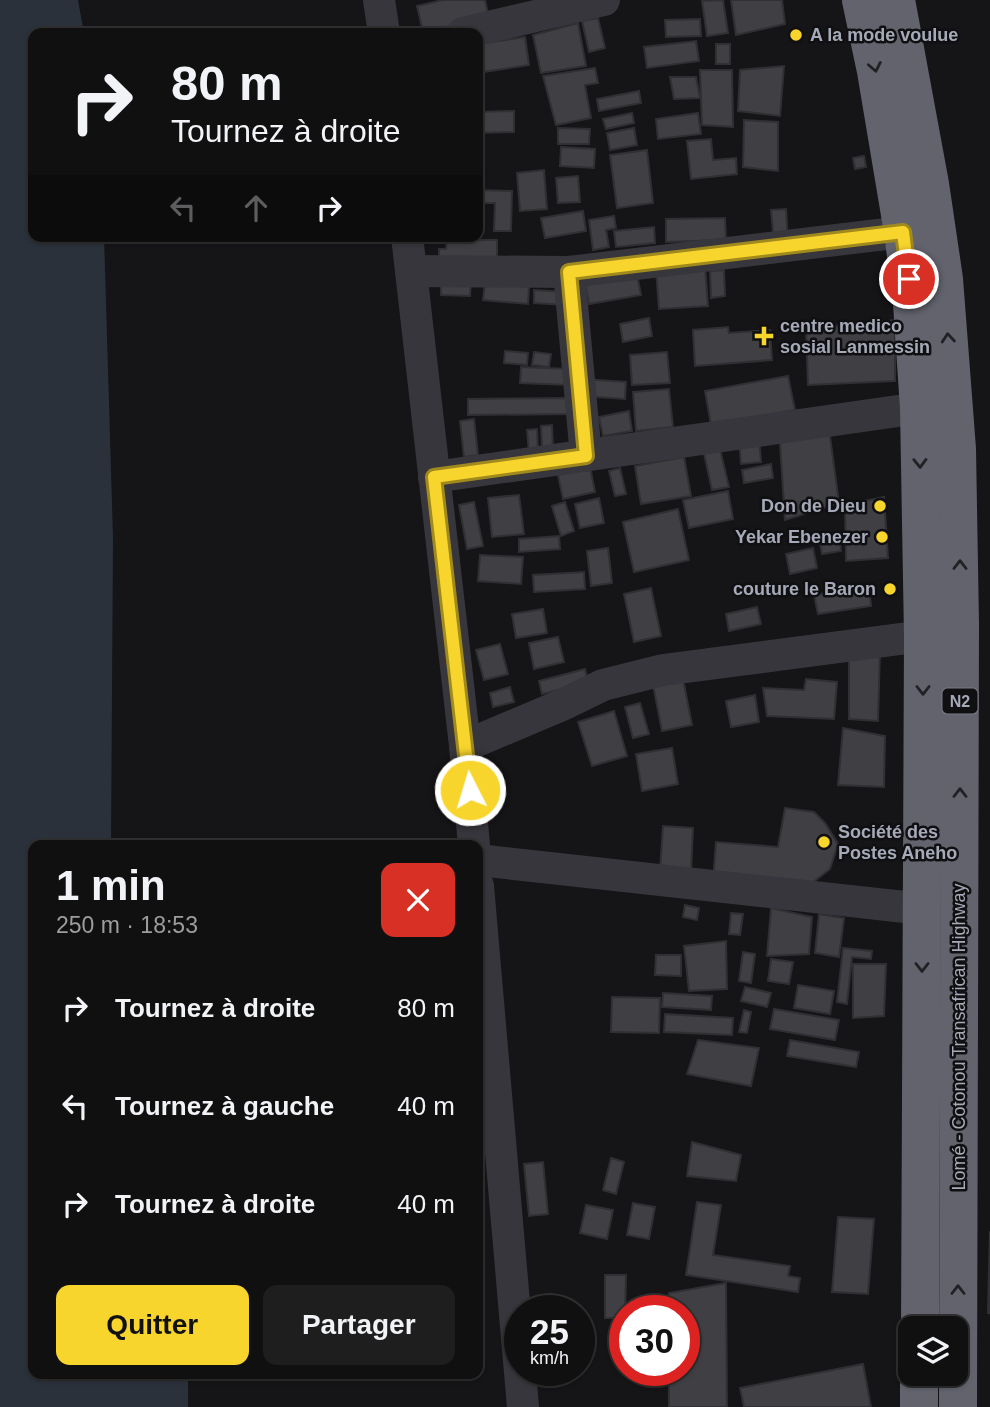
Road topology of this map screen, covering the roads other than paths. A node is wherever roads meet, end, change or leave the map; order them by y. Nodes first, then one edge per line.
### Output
1 (379, 0) edge
2 (604, 0) edge
3 (862, 0) edge
4 (896, 0) edge
5 (383, 28) edge
6 (483, 28) edge
7 (903, 232) junction
8 (408, 242) edge
9 (411, 271) junction
10 (569, 272) junction
11 (919, 408) junction
12 (586, 456) junction
13 (434, 477) junction
14 (923, 636) junction
15 (466, 746) junction
16 (474, 840) edge
17 (483, 861) edge
18 (923, 909) junction
19 (483, 944) edge
20 (920, 1316) edge
21 (919, 1386) edge
22 (523, 1407) edge
23 (919, 1407) edge
24 (958, 1407) edge

1 - 5 street
2 - 6 street
3 -> 7 highway, Lomé - Cotonou Transafrican Highway / N2
24 -> 4 highway, Lomé - Cotonou Transafrican Highway / N2
7 - 10 street
7 - 11 highway, Lomé - Cotonou Transafrican Highway / N2
8 - 9 street
9 - 10 street
9 - 13 street
10 - 12 street
11 - 12 street
11 -> 14 highway, Lomé - Cotonou Transafrican Highway / N2
12 - 13 street
13 - 15 street
14 - 15 street
14 -> 18 highway, Lomé - Cotonou Transafrican Highway / N2
15 - 16 street
17 - 18 street
18 -> 20 highway, Lomé - Cotonou Transafrican Highway / N2
19 - 22 street
21 - 23 highway

